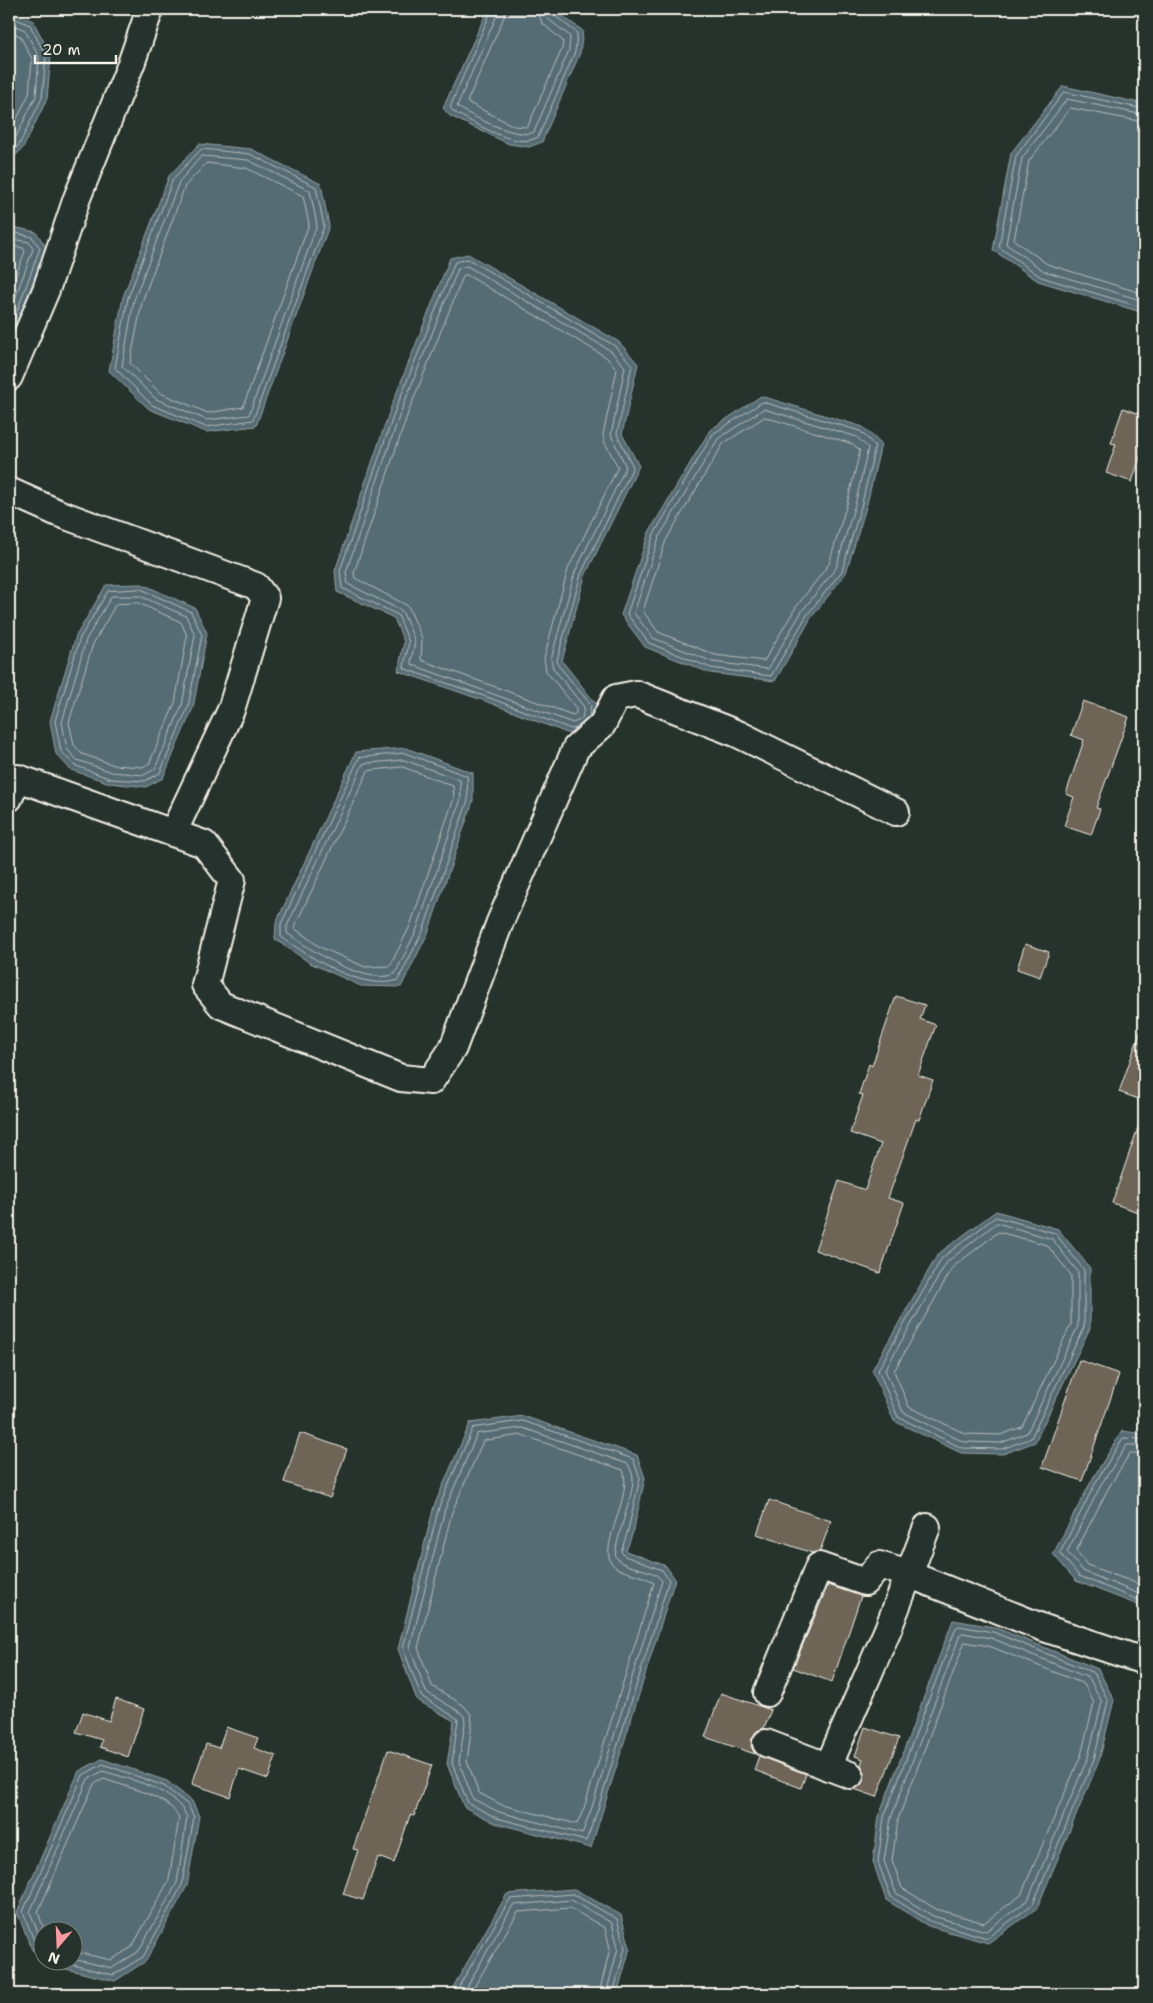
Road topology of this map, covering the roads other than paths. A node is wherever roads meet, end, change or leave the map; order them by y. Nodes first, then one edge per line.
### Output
1 (150, 9) edge
2 (9, 377) edge
3 (9, 491) edge
4 (9, 798) edge
5 (896, 812) dead end
6 (173, 833) junction
7 (927, 1527) dead end
8 (908, 1574) junction
9 (1144, 1661) edge
10 (767, 1693) dead end
11 (766, 1743) dead end

1 - 2 street
3 - 6 street
4 - 6 street
5 - 6 street
7 - 8 street
8 - 9 street
8 - 10 street
8 - 11 street

